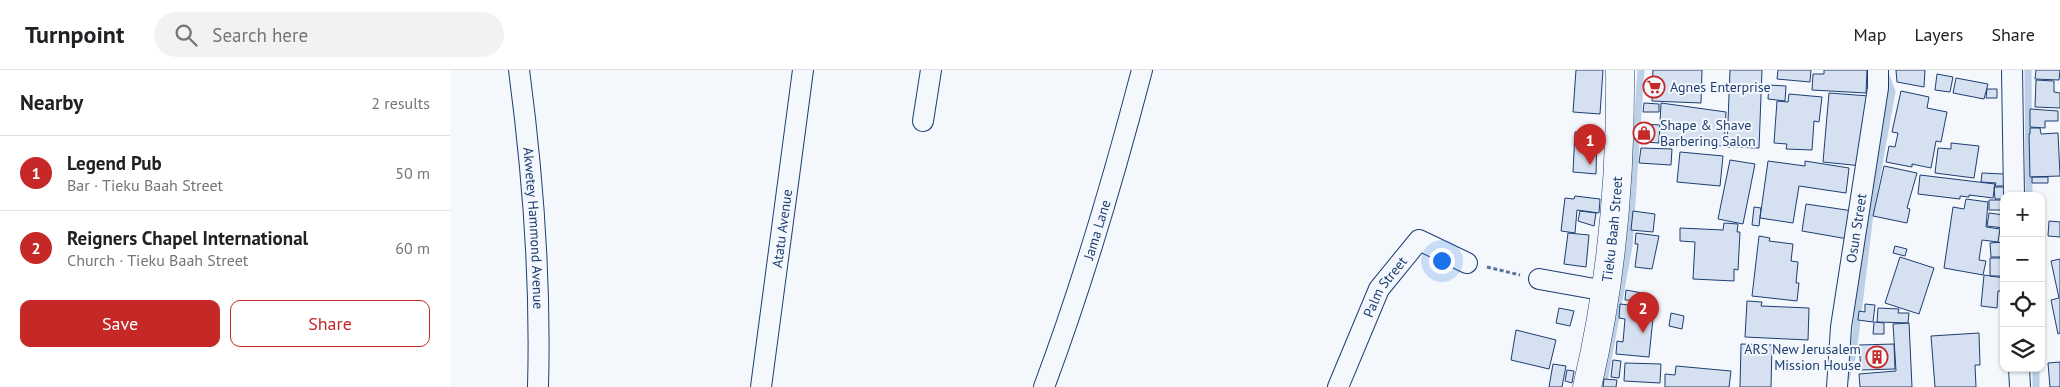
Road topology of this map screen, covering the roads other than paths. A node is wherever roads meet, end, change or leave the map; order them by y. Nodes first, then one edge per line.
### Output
1 (518, 70) edge
2 (802, 70) edge
3 (931, 70) edge
4 (1142, 70) edge
5 (1620, 70) edge
6 (1878, 70) edge
7 (2012, 70) edge
8 (923, 122) dead end
9 (2014, 192) edge
10 (1466, 263) road end
11 (1539, 279) road end
12 (1606, 291) junction
13 (2019, 372) edge
14 (538, 387) edge
15 (760, 387) edge
16 (1044, 387) edge
17 (1338, 387) edge
18 (1587, 387) edge
19 (1837, 387) edge
20 (2020, 387) edge

1 - 14 street, Akwetey Hammond Avenue
2 - 15 street, Atatu Avenue
3 - 8 street
4 - 16 street, Jama Lane
5 - 12 street, Tieku Baah Street
6 - 19 street, Osun Street
7 - 9 street
10 - 17 street, Palm Street
11 - 12 street
12 - 18 street, Tieku Baah Street
13 - 20 street

